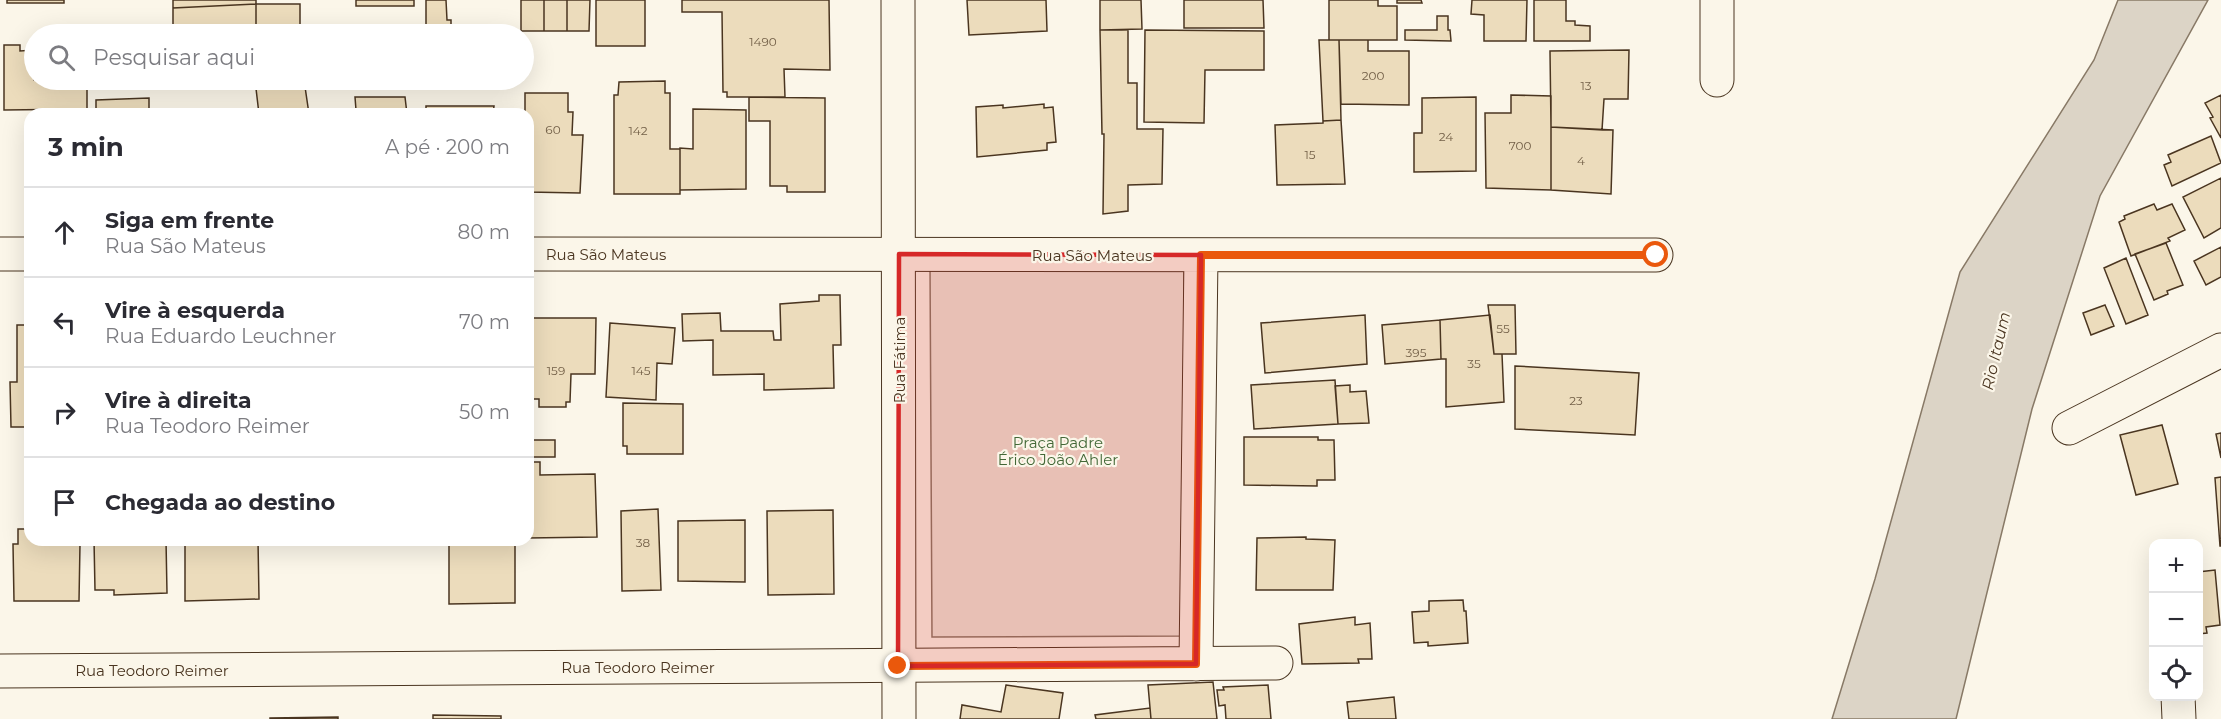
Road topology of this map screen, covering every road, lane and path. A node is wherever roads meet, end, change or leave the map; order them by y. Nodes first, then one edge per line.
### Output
1 (898, 0) edge
2 (1717, 0) edge
3 (1717, 80) dead end
4 (0, 254) edge
5 (24, 254) edge
6 (534, 254) edge
7 (899, 254) junction
8 (1201, 255) junction
9 (1656, 255) dead end
10 (2221, 350) edge
11 (2069, 428) dead end
12 (1276, 663) dead end
13 (1196, 664) junction
14 (898, 666) junction
15 (0, 671) edge
16 (2178, 701) edge
17 (899, 719) edge
18 (2179, 719) edge

1 - 7 street, Rua Fátima
2 - 3 street
4 - 5 street
6 - 7 street, Rua São Mateus
7 - 8 street, Rua São Mateus
7 - 14 street, Rua Fátima
8 - 9 street, Rua São Mateus
8 - 13 street
10 - 11 street
12 - 13 street, Rua Teodoro Reimer
13 - 14 street, Rua Teodoro Reimer
14 - 15 street, Rua Teodoro Reimer
14 - 17 street, Rua Fátima
16 - 18 street

